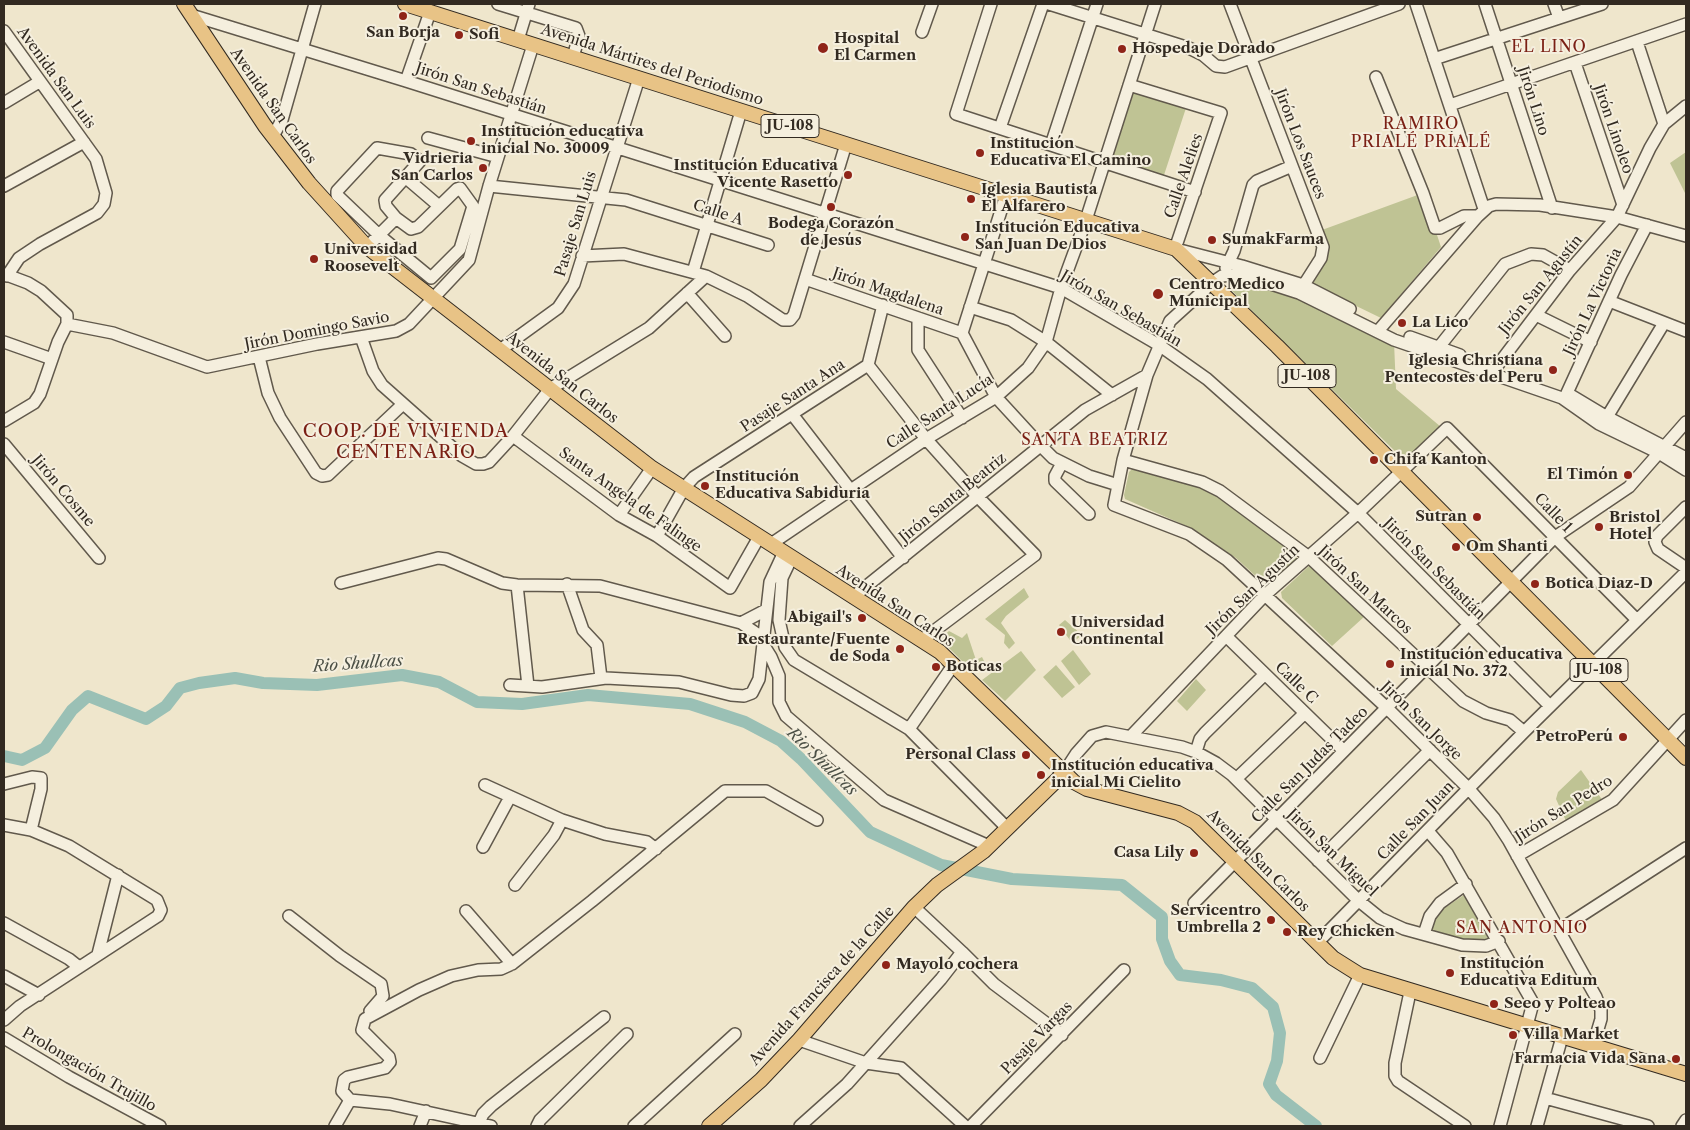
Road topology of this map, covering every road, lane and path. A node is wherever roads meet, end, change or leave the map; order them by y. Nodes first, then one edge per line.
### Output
1 (315, 4) edge
2 (405, 4) edge
3 (498, 4) edge
4 (932, 4) edge
5 (991, 4) edge
6 (1042, 4) edge
7 (1049, 4) edge
8 (1097, 4) edge
9 (1155, 4) edge
10 (1230, 4) edge
11 (1399, 4) edge
12 (1416, 4) edge
13 (1485, 4) edge
14 (1554, 4) edge
15 (1602, 4) edge
16 (425, 8) edge
17 (528, 8) edge
18 (188, 10) edge
19 (1092, 17) junction
20 (1559, 18) junction
21 (1686, 24) edge
22 (4, 31) edge
23 (922, 32) dead end
24 (1146, 34) junction
25 (1496, 39) junction
26 (518, 40) junction
27 (1636, 42) junction
28 (534, 45) junction
29 (302, 49) junction
30 (573, 57) junction
31 (1251, 58) junction
32 (1434, 59) junction
33 (1575, 63) junction
34 (1376, 77) dead end
35 (639, 78) junction
36 (406, 81) junction
37 (39, 82) junction
38 (1512, 84) junction
39 (1130, 85) junction
40 (4, 103) edge
41 (1450, 105) junction
42 (1686, 106) edge
43 (742, 111) junction
44 (512, 114) junction
45 (1664, 124) junction
46 (1000, 128) junction
47 (273, 136) junction
48 (428, 138) dead end
49 (84, 142) junction
50 (846, 144) junction
51 (1051, 145) junction
52 (616, 147) junction
53 (498, 157) junction
54 (1105, 162) junction
55 (1292, 166) junction
56 (405, 177) junction
57 (721, 180) junction
58 (4, 186) edge
59 (489, 186) junction
60 (1195, 192) junction
61 (1006, 195) junction
62 (600, 198) junction
63 (1623, 205) junction
64 (439, 206) junction
65 (1552, 208) junction
66 (1481, 212) junction
67 (826, 214) junction
68 (1616, 217) junction
69 (396, 218) junction
70 (1086, 220) junction
71 (707, 225) junction
72 (1647, 225) junction
73 (380, 236) junction
74 (1686, 236) edge
75 (768, 245) dead end
76 (367, 247) junction
77 (1175, 249) junction
78 (582, 256) junction
79 (1228, 262) junction
80 (984, 264) junction
81 (1570, 270) junction
82 (693, 272) junction
83 (6, 275) edge
84 (706, 276) junction
85 (805, 279) junction
86 (1217, 279) junction
87 (1061, 288) junction
88 (1301, 289) junction
89 (687, 293) junction
90 (432, 299) junction
91 (1609, 301) junction
92 (883, 305) junction
93 (970, 307) junction
94 (1536, 315) junction
95 (918, 318) junction
96 (1664, 323) junction
97 (67, 324) junction
98 (1380, 328) junction
99 (1686, 331) edge
100 (962, 334) junction
101 (725, 336) dead end
102 (361, 337) junction
103 (4, 342) edge
104 (1046, 342) junction
105 (1591, 342) junction
106 (1159, 345) junction
107 (1439, 347) junction
108 (500, 350) junction
109 (259, 357) junction
110 (52, 359) junction
111 (868, 365) junction
112 (1493, 371) junction
113 (1147, 375) junction
114 (550, 389) junction
115 (1567, 393) junction
116 (1112, 395) junction
117 (996, 397) junction
118 (404, 404) junction
119 (792, 414) junction
120 (1607, 417) junction
121 (962, 418) junction
122 (4, 422) edge
123 (1686, 422) edge
124 (1447, 428) joint
125 (513, 436) junction
126 (926, 439) junction
127 (4, 444) edge
128 (1041, 446) junction
129 (1662, 449) junction
130 (1686, 458) edge
131 (1124, 460) junction
132 (1062, 463) junction
133 (652, 468) junction
134 (1686, 470) edge
135 (1401, 471) junction
136 (1118, 485) junction
137 (684, 488) junction
138 (851, 490) junction
139 (978, 497) junction
140 (1686, 508) edge
141 (1358, 513) junction
142 (1089, 514) dead end
143 (619, 515) junction
144 (656, 536) junction
145 (1556, 537) junction
146 (765, 540) junction
147 (788, 555) junction
148 (1309, 557) junction
149 (99, 558) dead end
150 (903, 558) junction
151 (1686, 568) edge
152 (1686, 572) edge
153 (1511, 582) junction
154 (341, 583) dead end
155 (567, 584) junction
156 (516, 585) junction
157 (1265, 595) junction
158 (853, 597) junction
159 (766, 610) junction
160 (1637, 620) junction
161 (741, 623) junction
162 (1469, 625) junction
163 (1226, 636) junction
164 (922, 640) junction
165 (762, 642) junction
166 (954, 664) junction
167 (1593, 664) junction
168 (1426, 668) junction
169 (1265, 674) junction
170 (601, 678) junction
171 (510, 686) dead end
172 (528, 686) junction
173 (1550, 706) junction
174 (1387, 708) junction
175 (1305, 713) junction
176 (1686, 720) edge
177 (910, 729) junction
178 (1524, 732) junction
179 (1131, 736) junction
180 (1668, 740) junction
181 (1430, 750) junction
182 (1344, 751) junction
183 (1196, 752) junction
184 (1686, 758) edge
185 (1063, 774) junction
186 (1236, 779) junction
187 (4, 784) edge
188 (485, 785) dead end
189 (1469, 789) junction
190 (510, 797) junction
191 (562, 820) junction
192 (817, 820) dead end
193 (1277, 820) junction
194 (4, 825) edge
195 (1007, 828) junction
196 (31, 830) junction
197 (1428, 831) junction
198 (483, 847) dead end
199 (987, 848) junction
200 (1686, 848) edge
201 (656, 849) junction
202 (1517, 856) junction
203 (1318, 861) junction
204 (1235, 862) junction
205 (118, 875) junction
206 (1466, 884) junction
207 (515, 885) dead end
208 (1359, 901) junction
209 (1194, 903) dead end
210 (914, 907) junction
211 (466, 911) dead end
212 (289, 916) dead end
213 (4, 923) edge
214 (1559, 930) junction
215 (1424, 934) junction
216 (1499, 941) junction
217 (1318, 944) junction
218 (962, 952) junction
219 (98, 954) junction
220 (512, 964) junction
221 (79, 967) junction
222 (1124, 970) dead end
223 (1360, 975) junction
224 (4, 976) edge
225 (24, 987) junction
226 (1410, 992) junction
227 (39, 995) junction
228 (20, 1006) junction
229 (604, 1017) dead end
230 (365, 1019) junction
231 (4, 1020) edge
232 (1528, 1026) junction
233 (627, 1034) dead end
234 (735, 1034) dead end
235 (1062, 1035) junction
236 (1562, 1036) junction
237 (4, 1038) edge
238 (799, 1040) junction
239 (1593, 1046) junction
240 (1320, 1058) dead end
241 (866, 1063) junction
242 (1686, 1074) edge
243 (1545, 1098) junction
244 (350, 1100) junction
245 (426, 1111) junction
246 (1686, 1120) edge
247 (465, 1123) edge
248 (479, 1123) junction
249 (1460, 1125) edge
250 (160, 1126) edge
251 (335, 1126) edge
252 (420, 1126) edge
253 (491, 1126) edge
254 (537, 1126) edge
255 (634, 1126) edge
256 (709, 1126) edge
257 (800, 1126) edge
258 (964, 1126) edge
259 (971, 1126) edge
260 (1500, 1126) edge
261 (1538, 1126) edge
262 (1648, 1126) edge
263 (1682, 1126) edge

1 - 29 street
2 - 16 main road, Avenida Mártires del Periodismo / JU-108
3 - 17 street
4 - 23 street
5 - 46 street
6 - 46 street
7 - 19 street
8 - 19 street
9 - 24 street, Calle Santa Lucía
10 - 31 street, Jirón Los Sauces
11 - 31 street
12 - 32 street
13 - 25 street, Jirón Lino
14 - 20 street
15 - 20 street
16 - 26 main road, Avenida Mártires del Periodismo / JU-108
16 - 36 street
17 - 26 street
17 - 30 street
18 - 29 street, Jirón San Sebastián
18 - 47 main road, Avenida San Carlos
19 - 24 street
19 - 51 street
20 - 25 street
21 - 27 street
22 - 37 street, Avenida San Luis
24 - 31 street
24 - 39 street, Calle Santa Lucía
25 - 32 street
25 - 38 street, Jirón Lino
26 - 28 main road, Avenida Mártires del Periodismo / JU-108
27 - 33 street
27 - 45 street
28 - 30 main road, Avenida Mártires del Periodismo / JU-108
28 - 44 street, Jirón Domingo Savio
29 - 36 street, Jirón San Sebastián
29 - 47 street
30 - 35 main road, Avenida Mártires del Periodismo / JU-108
31 - 55 street, Jirón Los Sauces
32 - 41 street
33 - 38 street
33 - 63 street, Jirón Linoleo
34 - 66 street
35 - 43 main road, Avenida Mártires del Periodismo / JU-108
35 - 52 street, Pasaje San Luis
36 - 44 street, Jirón San Sebastián
37 - 40 street
37 - 49 street, Avenida San Luis
38 - 41 street
38 - 65 street, Jirón Lino
39 - 54 street, Calle Santa Lucía
39 - 60 street, Calle Alelies
41 - 66 street
42 - 45 street
43 - 50 main road, Avenida Mártires del Periodismo / JU-108
43 - 57 street
44 - 52 street, Jirón San Sebastián
44 - 53 street, Jirón Domingo Savio
45 - 63 street, Jirón San Agustín
46 - 51 street
47 - 76 main road, Avenida San Carlos
48 - 53 street
49 - 58 street
49 - 83 street, Avenida San Luis
50 - 61 main road, Avenida Mártires del Periodismo / JU-108
50 - 67 street
51 - 54 street
52 - 57 street, Jirón San Sebastián
52 - 62 street, Pasaje San Luis
53 - 59 street, Jirón Domingo Savio
54 - 60 street
54 - 70 street, Calle Santa Lucía
55 - 79 street
55 - 88 street, Jirón Los Sauces
56 - 64 street
56 - 69 street
56 - 73 street
57 - 67 street, Jirón San Sebastián
57 - 71 street
59 - 62 street, Calle A
59 - 90 street, Jirón Domingo Savio
60 - 77 street, Calle Alelies
61 - 70 main road, Avenida Mártires del Periodismo / JU-108
61 - 80 street
62 - 71 street, Calle A
62 - 78 street, Pasaje San Luis
63 - 68 street, Jirón San Agustín
64 - 69 street
64 - 73 street
65 - 66 street
65 - 68 street
66 - 98 street
67 - 80 street, Jirón San Sebastián
67 - 85 street
68 - 72 street
68 - 81 street, Jirón San Agustín
69 - 73 street
70 - 77 main road, Avenida Mártires del Periodismo / JU-108
70 - 87 street, Calle Santa Lucía
71 - 75 street, Calle A
71 - 82 street
72 - 74 street
72 - 91 street, Jirón La Victoria
73 - 76 street
76 - 90 main road, Avenida San Carlos
77 - 79 street, Avenida Mártires del Periodismo
77 - 86 main road, Avenida Mártires del Periodismo / JU-108
78 - 82 street
78 - 108 street, Pasaje San Luis
79 - 86 street
79 - 88 street, Avenida Mártires del Periodismo
80 - 87 street, Jirón San Sebastián
80 - 93 street
81 - 94 street, Jirón San Agustín
81 - 107 street
82 - 84 street
83 - 97 street
84 - 85 street
84 - 89 street
85 - 92 street, Jirón Magdalena
86 - 88 street
86 - 106 street
86 - 135 main road, Avenida Mártires del Periodismo / JU-108
87 - 104 street, Calle Santa Lucía
87 - 106 street, Jirón San Sebastián
88 - 98 street
89 - 101 street
89 - 114 street
90 - 102 street, Jirón Domingo Savio
90 - 108 main road, Avenida San Carlos
91 - 96 street
91 - 105 street, Jirón La Victoria
92 - 95 street, Jirón Magdalena
92 - 111 street, Pasaje Santa Ana
93 - 100 street
93 - 104 street
94 - 105 street
94 - 112 street, Jirón San Agustín
95 - 100 street, Jirón Magdalena
95 - 121 street
96 - 99 street
96 - 120 street
97 - 109 street, Jirón Domingo Savio
97 - 110 street
98 - 107 street
98 - 112 street
100 - 117 street
102 - 109 street, Jirón Domingo Savio
102 - 118 street
103 - 110 street
104 - 116 street
104 - 117 street, Calle Santa Lucía
105 - 115 street, Jirón La Victoria
106 - 113 street
106 - 141 street, Jirón San Sebastián
107 - 112 street
108 - 114 main road, Avenida San Carlos
109 - 118 street
110 - 122 street
111 - 119 street, Pasaje Santa Ana
111 - 126 street
112 - 115 street
112 - 129 street
113 - 116 street, Jirón Santa Beatriz
113 - 131 street
114 - 125 street
114 - 133 main road, Avenida San Carlos
115 - 120 street
116 - 128 street, Jirón Santa Beatriz
117 - 121 street, Calle Santa Lucía
117 - 128 street
118 - 125 street
119 - 137 street, Pasaje Santa Ana
119 - 138 street
120 - 129 street
121 - 126 street, Calle Santa Lucía
123 - 129 street, Calle San Judas Tadeo
124 - 135 street, Jirón San Agustín
124 - 145 street, Calle 1
125 - 143 street, Santa Angela de Falinge
126 - 138 street, Calle Santa Lucía
126 - 139 street
127 - 149 street, Jirón Cosme
128 - 132 street
128 - 139 street, Jirón Santa Beatriz
129 - 130 street
129 - 134 street
129 - 145 street, Calle San Judas Tadeo
131 - 136 street
131 - 148 street, Jirón San Marcos
132 - 136 street
132 - 142 street
133 - 137 main road, Avenida San Carlos
133 - 143 street
135 - 141 street, Jirón San Agustín
135 - 153 main road, Avenida Mártires del Periodismo / JU-108
136 - 157 street, Jirón San Jorge
137 - 144 street, Pasaje Santa Ana
137 - 146 main road, Avenida San Carlos
138 - 146 street, Calle Santa Lucía
138 - 150 street
139 - 150 street, Jirón Santa Beatriz
139 - 164 street
140 - 151 street
141 - 148 street, Jirón San Agustín
141 - 162 street, Jirón San Sebastián
143 - 144 street, Santa Angela de Falinge
144 - 146 street, Santa Angela de Falinge
145 - 153 street, Calle San Judas Tadeo
145 - 160 street, Calle 1
146 - 147 main road, Avenida San Carlos
147 - 158 main road, Avenida San Carlos
147 - 159 street
147 - 177 street
148 - 157 street, Jirón San Agustín
148 - 168 street, Jirón San Marcos
150 - 158 street, Jirón Santa Beatriz
152 - 160 street, Calle San Juan
153 - 162 street, Calle San Judas Tadeo
153 - 167 main road, Avenida Mártires del Periodismo / JU-108
154 - 156 street
155 - 156 street
155 - 161 street
155 - 170 street
156 - 172 street
157 - 163 street, Jirón San Agustín
157 - 174 street, Jirón San Jorge
158 - 164 main road, Avenida San Carlos
159 - 161 street
159 - 165 street
160 - 167 street, Calle San Juan
161 - 165 street
162 - 168 street, Calle San Judas Tadeo
162 - 173 street, Jirón San Sebastián
163 - 169 street, Calle C
163 - 179 street, Jirón San Agustín
164 - 166 main road, Avenida San Carlos
165 - 170 street
165 - 199 street
166 - 177 street
166 - 185 main road, Avenida San Carlos
167 - 173 street, Calle San Juan
167 - 180 main road, Avenida Mártires del Periodismo / JU-108
168 - 174 street, Calle San Judas Tadeo
168 - 178 street, Jirón San Marcos
169 - 175 street, Calle C
169 - 183 street
170 - 172 street
171 - 172 street
173 - 178 street, Calle San Juan
174 - 181 street, Jirón San Jorge
174 - 182 street, Calle San Judas Tadeo
175 - 182 street, Calle C
175 - 186 street
176 - 180 street, Jirón San Pedro
177 - 195 street
178 - 189 street, Calle San Juan
179 - 183 street, Jirón San Miguel
179 - 185 street, Jirón San Miguel
180 - 184 main road, Avenida Mártires del Periodismo / JU-108
180 - 202 street, Jirón San Pedro
181 - 189 street, Jirón San Jorge
181 - 203 street
182 - 193 street, Calle San Judas Tadeo
183 - 186 street, Jirón San Miguel
185 - 195 main road, Avenida Francisca de la Calle
185 - 204 main road, Avenida San Carlos
186 - 193 street, Jirón San Miguel
187 - 196 street
188 - 190 street
189 - 197 street, Calle San Juan
189 - 202 street, Jirón San Jorge
190 - 191 street
190 - 198 street
191 - 201 street
191 - 207 street
192 - 201 street
193 - 203 street, Jirón San Miguel
193 - 204 street, Calle San Judas Tadeo
194 - 196 street
195 - 199 main road, Avenida Francisca de la Calle
196 - 205 street
197 - 206 street
197 - 208 street, Calle San Juan
199 - 210 main road, Avenida Francisca de la Calle
200 - 214 street
201 - 220 street
202 - 214 street, Jirón San Jorge
203 - 208 street, Jirón San Miguel
204 - 209 street, Calle San Judas Tadeo
204 - 217 main road, Avenida San Carlos
205 - 219 street
205 - 219 street
206 - 215 street
206 - 216 street
208 - 215 street, Jirón San Miguel
208 - 217 street, Calle San Juan
210 - 218 street
210 - 238 main road, Avenida Francisca de la Calle
211 - 220 street
212 - 230 street
213 - 221 street
214 - 239 street, Jirón San Jorge
215 - 216 street, Jirón San Miguel
216 - 232 street
217 - 223 main road, Avenida San Carlos
218 - 235 street
218 - 241 street
219 - 221 street
220 - 230 street
221 - 227 street
222 - 235 street, Pasaje Vargas
223 - 226 main road, Avenida San Carlos
223 - 240 street
224 - 225 street
225 - 227 street
225 - 228 street
226 - 232 main road, Avenida San Carlos
226 - 249 street
227 - 228 street
228 - 231 street
229 - 248 street
230 - 244 street
232 - 236 main road, Avenida San Carlos
232 - 260 street
233 - 254 street
234 - 255 street
235 - 259 street, Pasaje Vargas
236 - 239 main road, Avenida San Carlos
236 - 243 street
237 - 250 street, Prolongación Trujillo
238 - 241 street
238 - 256 main road, Avenida Francisca de la Calle
239 - 242 main road, Avenida San Carlos
241 - 257 street
241 - 258 street
243 - 261 street
243 - 262 street
244 - 245 street
244 - 251 street
245 - 247 street
245 - 252 street
246 - 263 street
247 - 248 street
248 - 253 street

